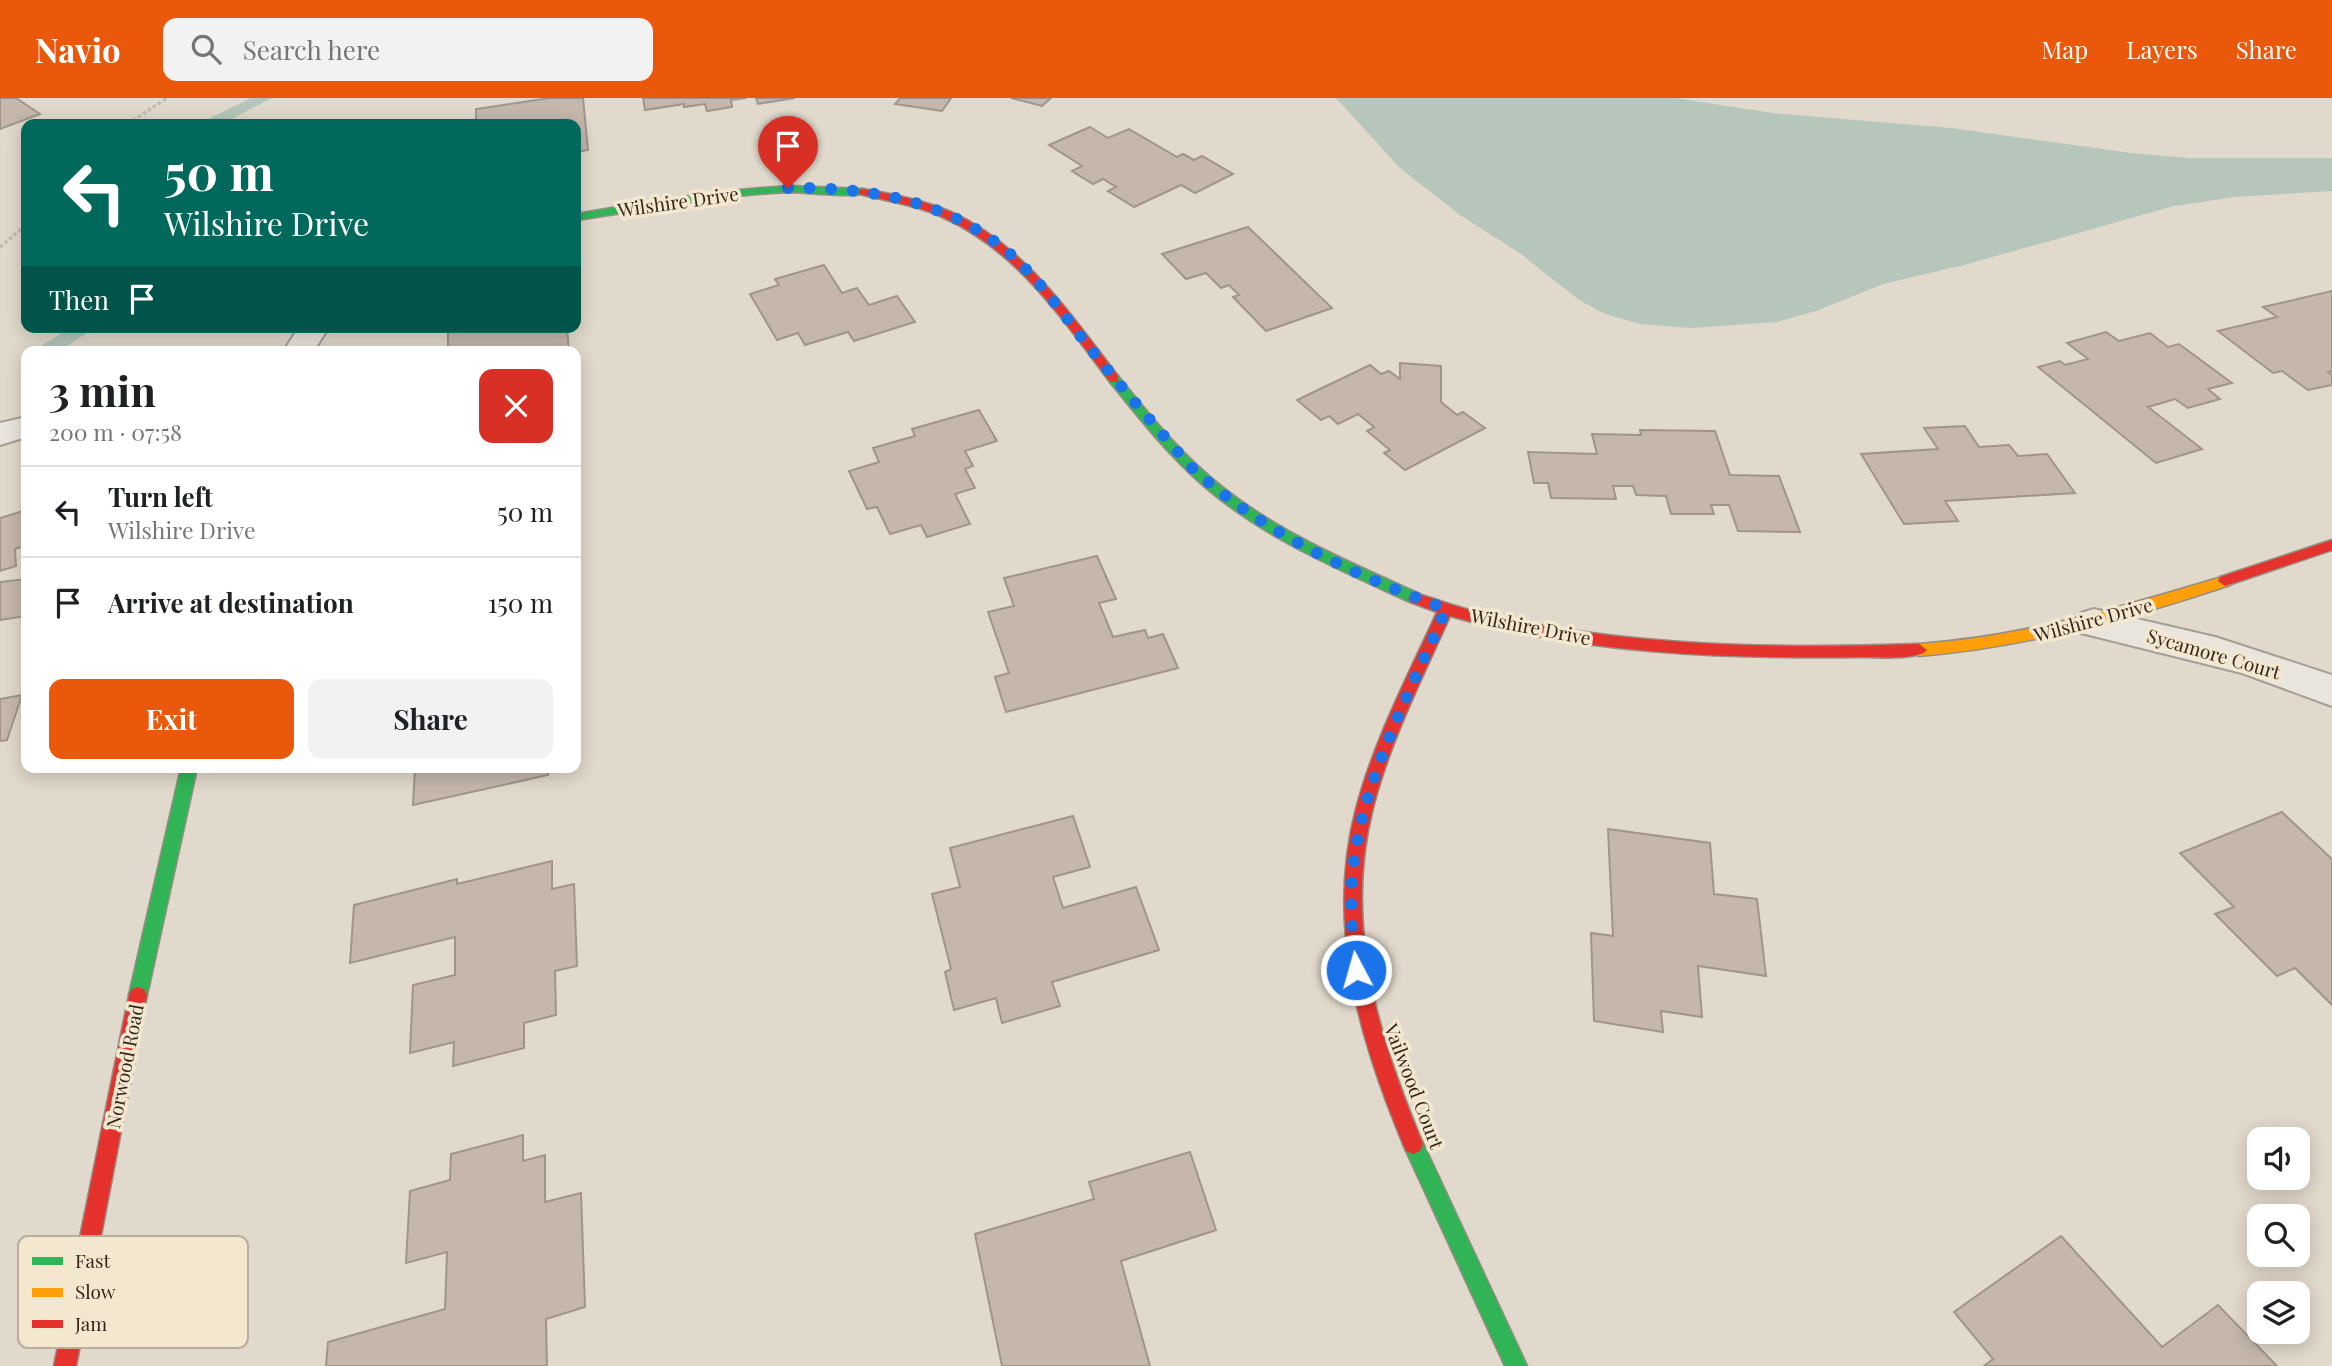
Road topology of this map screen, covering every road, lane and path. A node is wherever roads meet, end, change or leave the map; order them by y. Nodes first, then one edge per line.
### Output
1 (167, 98) edge
2 (136, 119) edge
3 (581, 216) edge
4 (21, 229) edge
5 (0, 247) edge
6 (21, 428) edge
7 (0, 434) edge
8 (2332, 545) edge
9 (1446, 609) junction
10 (2094, 623) junction
11 (2332, 691) edge
12 (188, 773) edge
13 (91, 1236) edge
14 (69, 1348) edge
15 (65, 1366) edge
16 (1516, 1366) edge

1 - 2 path
3 - 9 street, Wilshire Drive
4 - 5 path
6 - 7 street
8 - 10 street, Wilshire Drive
9 - 10 street, Wilshire Drive
9 - 16 street, Vailwood Court
10 - 11 street, Sycamore Court
12 - 13 street, Norwood Road
14 - 15 street, Norwood Road

